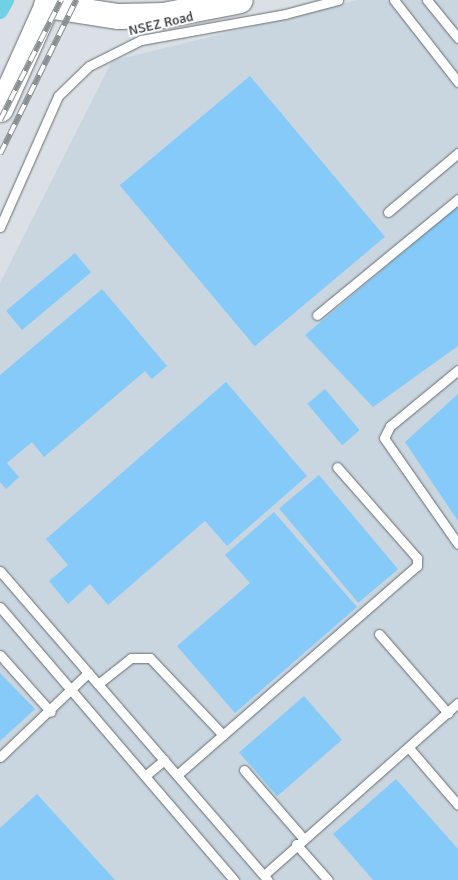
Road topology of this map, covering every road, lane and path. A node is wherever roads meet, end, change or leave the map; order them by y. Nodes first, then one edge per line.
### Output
1 (240, 0) edge
2 (338, 0) edge
3 (394, 0) edge
4 (427, 0) edge
5 (48, 2) edge
6 (458, 38) edge
7 (458, 82) edge
8 (0, 109) edge
9 (458, 153) edge
10 (458, 199) edge
11 (388, 212) dead end
12 (0, 227) edge
13 (317, 315) dead end
14 (458, 370) edge
15 (337, 467) dead end
16 (458, 544) edge
17 (0, 571) edge
18 (0, 607) edge
19 (379, 634) dead end
20 (0, 655) edge
21 (88, 673) junction
22 (98, 684) junction
23 (73, 691) junction
24 (458, 703) edge
25 (51, 712) junction
26 (448, 713) junction
27 (223, 735) junction
28 (409, 748) junction
29 (0, 756) edge
30 (164, 760) junction
31 (244, 770) dead end
32 (177, 775) junction
33 (145, 776) junction
34 (458, 805) edge
35 (299, 841) junction
36 (266, 878) edge
37 (234, 880) edge
38 (328, 880) edge

1 - 5 street
2 - 12 lane, NSEZ Road
3 - 7 lane
4 - 6 lane
5 - 8 street
9 - 11 lane
10 - 13 lane
14 - 16 lane
15 - 27 lane
17 - 21 lane
18 - 23 lane
19 - 26 lane
20 - 25 lane
21 - 22 lane
21 - 23 lane
22 - 27 lane
22 - 30 lane
23 - 25 lane
23 - 33 lane
24 - 26 lane
25 - 29 lane
26 - 28 lane
27 - 32 lane
28 - 34 lane
28 - 35 lane
30 - 32 lane
30 - 33 lane
31 - 35 lane
32 - 36 lane
33 - 37 lane
35 - 36 lane
35 - 38 lane

